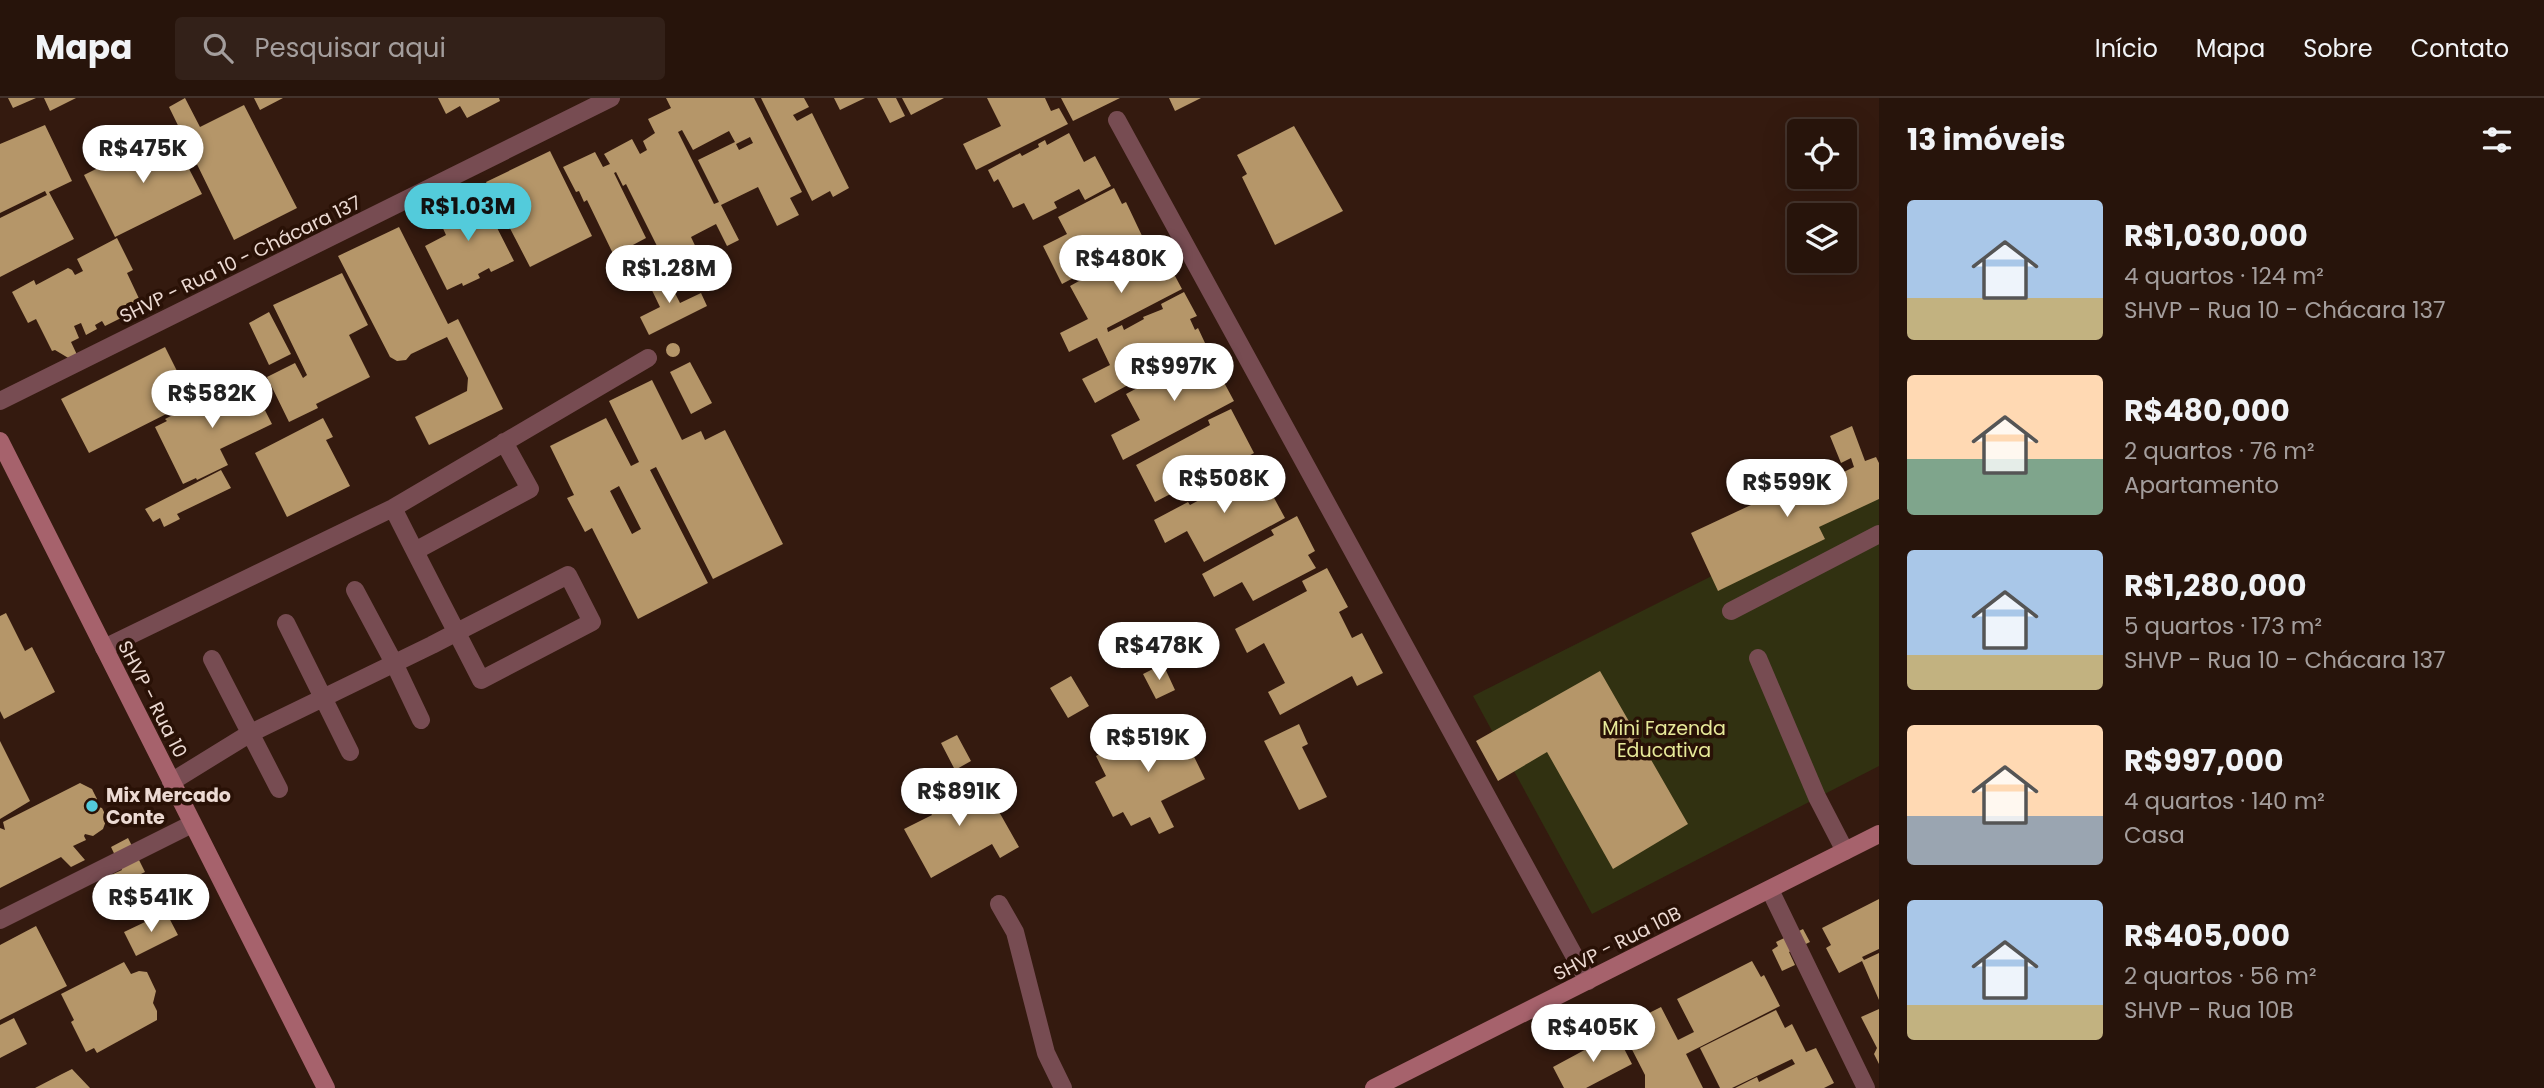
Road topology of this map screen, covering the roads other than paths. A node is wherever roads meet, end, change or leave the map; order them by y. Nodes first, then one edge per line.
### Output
1 (611, 98) edge
2 (1117, 120) dead end
3 (648, 358) dead end
4 (0, 401) edge
5 (0, 441) edge
6 (505, 442) junction
7 (393, 508) junction
8 (1879, 534) edge
9 (415, 551) junction
10 (355, 590) dead end
11 (1731, 611) dead end
12 (286, 623) dead end
13 (457, 632) junction
14 (104, 648) junction
15 (212, 659) dead end
16 (1758, 659) dead end
17 (394, 663) junction
18 (323, 698) junction
19 (421, 720) dead end
20 (249, 734) junction
21 (350, 752) dead end
22 (171, 782) junction
23 (279, 789) dead end
24 (192, 824) junction
25 (1879, 834) edge
26 (1846, 851) junction
27 (1770, 890) junction
28 (999, 904) dead end
29 (0, 920) edge
30 (1588, 981) junction
31 (1379, 1087) edge
32 (326, 1088) edge
33 (1063, 1088) edge
34 (1866, 1088) edge

1 - 4 street, SHVP - Rua 10 - Chácara 137
2 - 30 street
3 - 6 street
5 - 14 street, SHVP - Rua 10
6 - 7 street
6 - 9 street
7 - 9 street
7 - 14 street
8 - 11 street
9 - 13 street
10 - 17 street
12 - 18 street
13 - 13 street
13 - 17 street
14 - 22 street, SHVP - Rua 10
15 - 20 street
16 - 26 street
17 - 18 street
17 - 19 street
18 - 20 street
18 - 21 street
20 - 22 street
20 - 23 street
22 - 24 street, SHVP - Rua 10
24 - 29 street
24 - 32 street, SHVP - Rua 10
25 - 26 street, SHVP - Rua 10B
26 - 27 street, SHVP - Rua 10B
27 - 30 street, SHVP - Rua 10B
27 - 34 street
28 - 33 street
30 - 31 street, SHVP - Rua 10B

